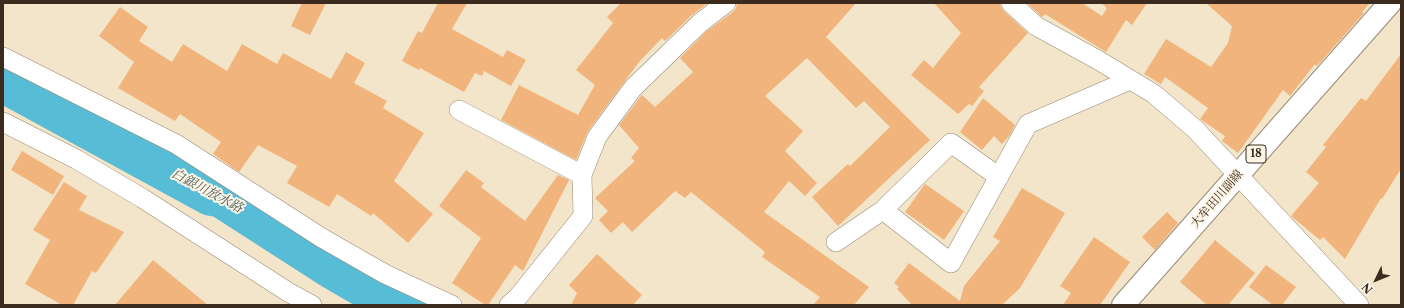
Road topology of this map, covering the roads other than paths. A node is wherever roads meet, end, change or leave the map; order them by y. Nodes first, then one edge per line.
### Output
1 (726, 3) edge
2 (1011, 3) edge
3 (1390, 3) edge
4 (3, 57) edge
5 (1130, 80) junction
6 (459, 110) dead end
7 (3, 122) edge
8 (582, 175) junction
9 (1238, 175) junction
10 (999, 177) junction
11 (883, 210) junction
12 (836, 242) dead end
13 (1353, 303) edge
14 (312, 305) edge
15 (452, 305) edge
16 (509, 305) edge
17 (1123, 305) edge

1 - 8 street
2 - 5 street
3 - 9 main road, 大牟田川副線 / 18
4 - 15 street
5 - 9 street
5 - 10 street
6 - 8 street
7 - 14 street
8 - 16 street
9 - 13 street
9 - 17 main road, 大牟田川副線 / 18
10 - 11 street
10 - 11 street
11 - 12 street

